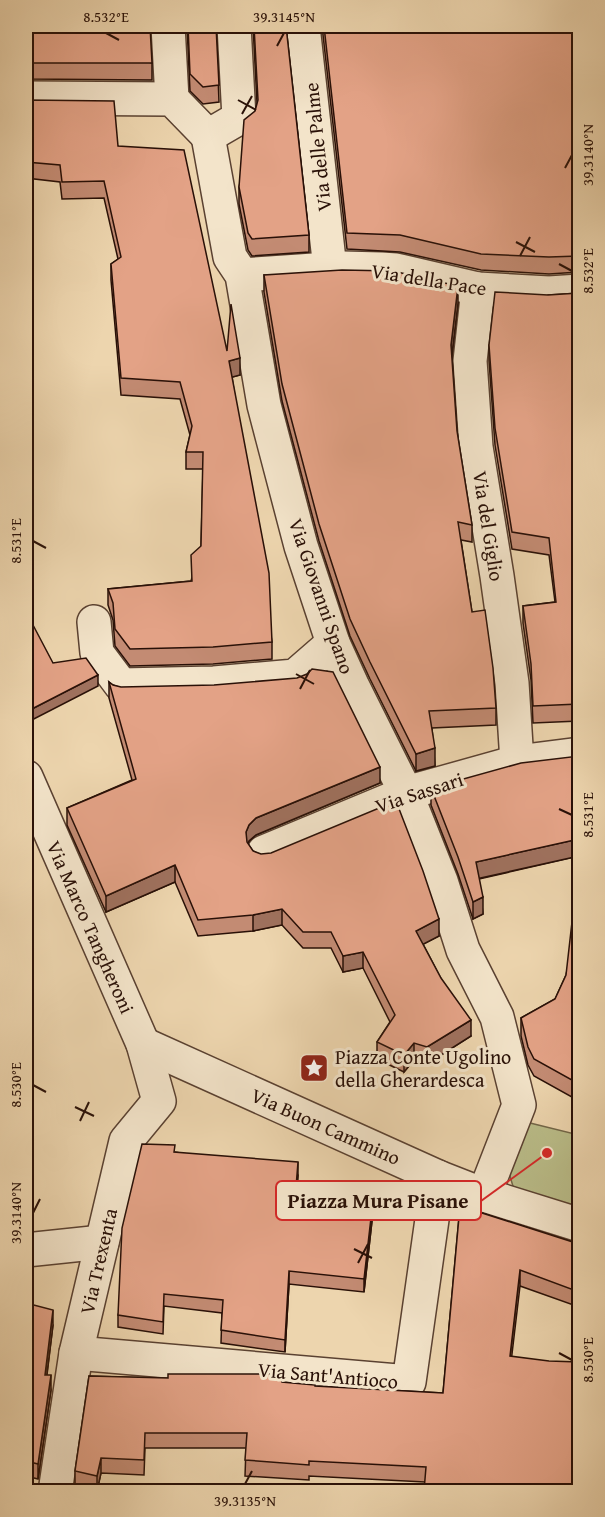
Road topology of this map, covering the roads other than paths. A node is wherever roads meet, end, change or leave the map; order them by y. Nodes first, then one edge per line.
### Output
1 (168, 26) edge
2 (234, 26) edge
3 (303, 26) edge
4 (26, 98) edge
5 (172, 99) junction
6 (208, 136) junction
7 (330, 269) junction
8 (242, 275) junction
9 (478, 289) junction
10 (579, 291) edge
11 (94, 622) dead end
12 (333, 643) junction
13 (579, 753) edge
14 (517, 762) junction
15 (26, 777) edge
16 (406, 793) junction
17 (264, 852) edge
18 (143, 1044) junction
19 (438, 1177) junction
20 (484, 1195) junction
21 (579, 1225) edge
22 (102, 1242) junction
23 (26, 1250) edge
24 (76, 1353) junction
25 (55, 1491) edge

1 - 5 street
2 - 6 street
3 - 7 street, Via delle Palme
4 - 5 street
5 - 6 street
6 - 8 street, Via Giovanni Spano
7 - 8 street, Via della Pace
7 - 9 street, Via della Pace
8 - 12 street, Via Giovanni Spano
9 - 10 street, Via della Pace
9 - 14 street, Via del Giglio
11 - 12 street
12 - 16 street, Via Giovanni Spano
13 - 14 street, Via Sassari
14 - 16 street, Via Sassari
15 - 18 street, Via Marco Tangheroni
16 - 17 street, Via Sassari
16 - 20 street, Via Giovanni Spano
18 - 19 street, Via Buon Cammino
18 - 22 street, Via Trexenta
19 - 20 street, Via Buon Cammino
19 - 24 street, Via Sant'Antioco
20 - 21 street, Via Buon Cammino
22 - 23 street
22 - 24 street, Via Trexenta
24 - 25 street, Via Trexenta

